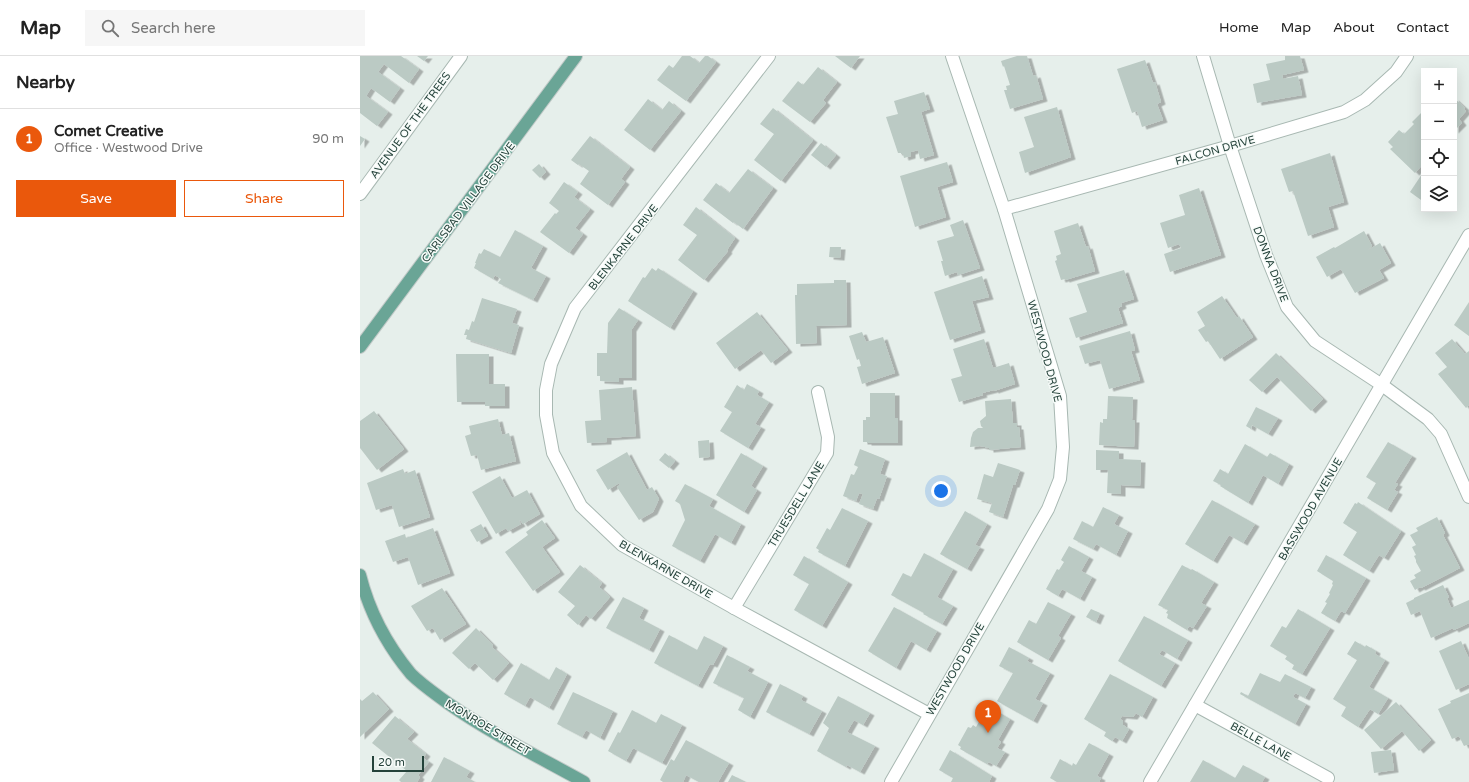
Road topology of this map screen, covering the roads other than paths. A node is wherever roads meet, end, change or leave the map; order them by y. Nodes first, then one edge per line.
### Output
1 (461, 56) edge
2 (576, 56) edge
3 (769, 56) edge
4 (952, 56) edge
5 (1203, 56) edge
6 (1406, 56) edge
7 (1230, 146) junction
8 (360, 194) edge
9 (1004, 209) junction
10 (1469, 235) edge
11 (360, 347) edge
12 (1382, 385) junction
13 (818, 392) dead end
14 (1469, 497) edge
15 (360, 574) edge
16 (734, 608) junction
17 (1195, 705) junction
18 (929, 714) junction
19 (1328, 778) dead end
20 (584, 782) edge
21 (891, 782) edge
22 (1150, 782) edge

1 - 8 street, AVENUE OF THE TREES
2 - 11 main road, CARLSBAD VILLAGE DRIVE
3 - 16 street, BLENKARNE DRIVE
4 - 9 street, WESTWOOD DRIVE
5 - 7 street, DONNA DRIVE
6 - 7 street, FALCON DRIVE
7 - 9 street, FALCON DRIVE
7 - 12 street, DONNA DRIVE
9 - 18 street, WESTWOOD DRIVE
10 - 12 street, BASSWOOD AVENUE
12 - 14 street, DONNA DRIVE
12 - 17 street, BASSWOOD AVENUE
13 - 16 street, TRUESDELL LANE
15 - 20 main road, MONROE STREET
16 - 18 street, BLENKARNE DRIVE
17 - 19 street, BELLE LANE
17 - 22 street, BASSWOOD AVENUE
18 - 21 street, WESTWOOD DRIVE

